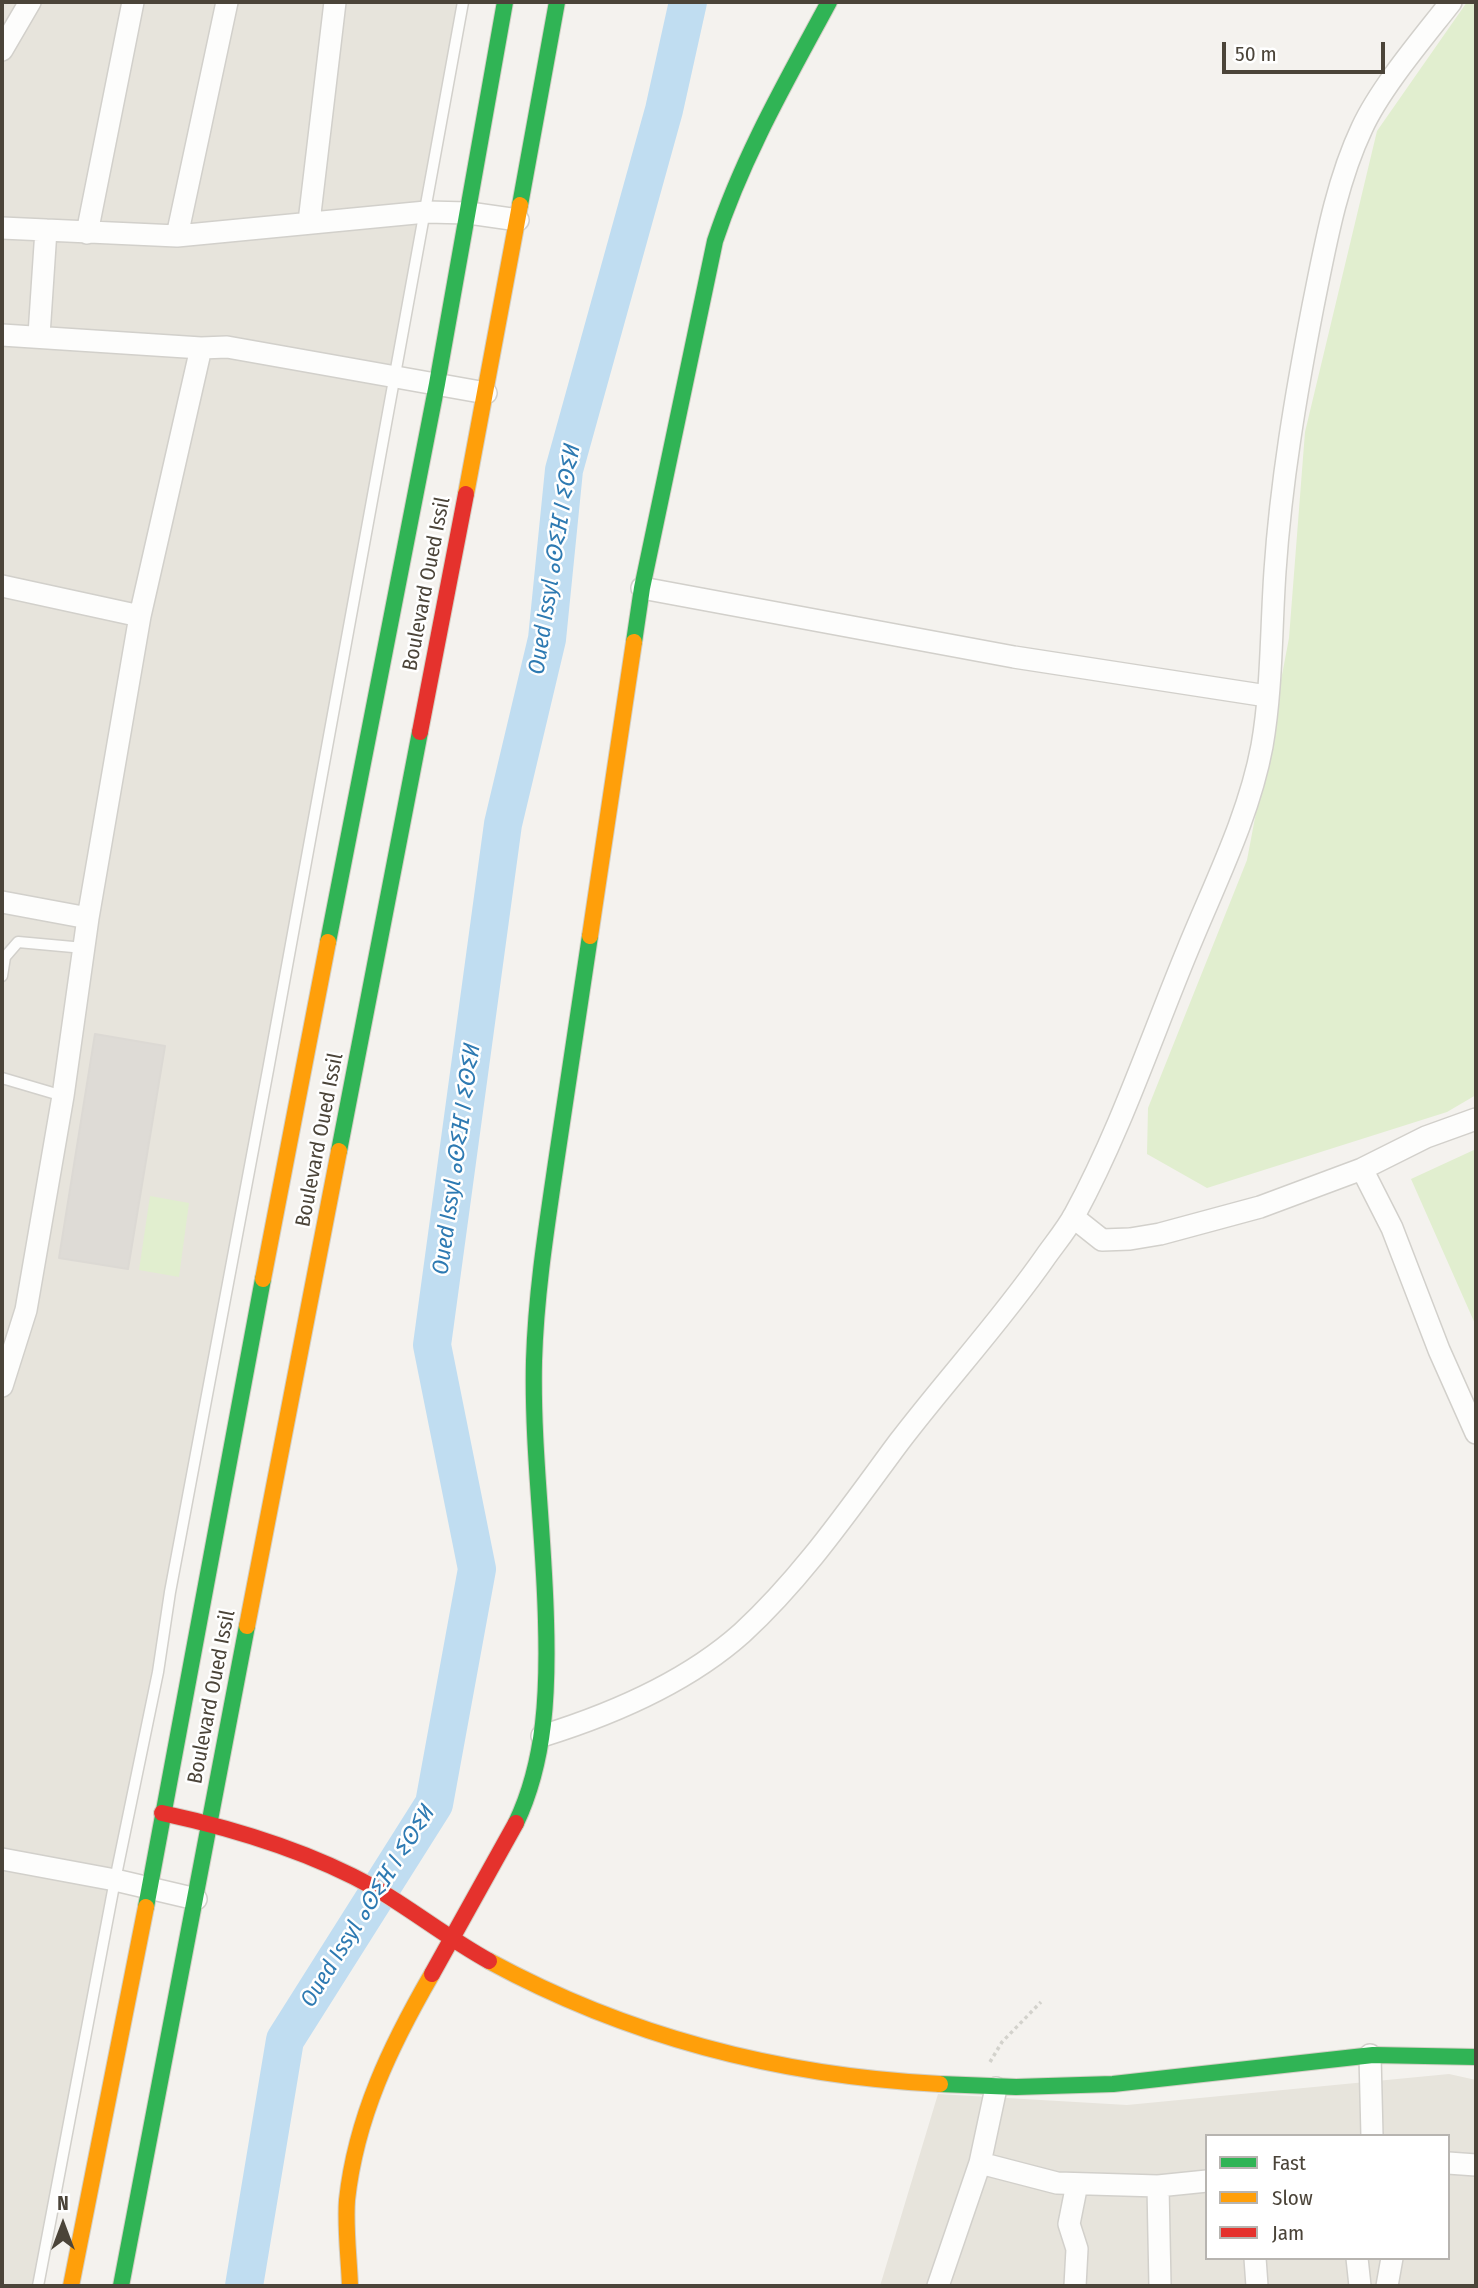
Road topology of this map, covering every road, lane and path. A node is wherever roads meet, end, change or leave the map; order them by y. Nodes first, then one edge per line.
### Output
1 (133, 2) edge
2 (227, 2) edge
3 (335, 2) edge
4 (463, 2) edge
5 (505, 2) edge
6 (557, 2) edge
7 (829, 2) edge
8 (1451, 2) edge
9 (27, 4) edge
10 (2, 50) edge
11 (426, 212) junction
12 (469, 213) junction
13 (518, 220) junction
14 (309, 222) junction
15 (2, 228) edge
16 (46, 230) junction
17 (87, 233) junction
18 (177, 236) junction
19 (2, 335) edge
20 (39, 335) junction
21 (201, 348) junction
22 (395, 378) junction
23 (437, 384) junction
24 (486, 393) junction
25 (2, 586) edge
26 (642, 588) junction
27 (140, 616) junction
28 (1267, 696) junction
29 (2, 902) edge
30 (88, 918) junction
31 (84, 948) junction
32 (2, 976) edge
33 (2, 1079) edge
34 (63, 1096) junction
35 (1476, 1119) edge
36 (1362, 1169) junction
37 (1073, 1217) junction
38 (2, 1386) edge
39 (1476, 1433) edge
40 (542, 1736) junction
41 (162, 1813) junction
42 (209, 1823) junction
43 (2, 1859) edge
44 (115, 1880) junction
45 (150, 1887) junction
46 (196, 1899) junction
47 (451, 1938) junction
48 (1041, 2002) dead end
49 (1370, 2055) junction
50 (1476, 2057) edge
51 (974, 2087) junction
52 (996, 2088) junction
53 (1372, 2134) edge
54 (980, 2163) junction
55 (1450, 2163) edge
56 (1476, 2165) edge
57 (1205, 2181) edge
58 (1077, 2184) junction
59 (1158, 2186) junction
60 (1255, 2260) edge
61 (1357, 2260) edge
62 (1392, 2260) edge
63 (38, 2286) edge
64 (71, 2286) edge
65 (121, 2286) edge
66 (350, 2286) edge
67 (938, 2286) edge
68 (1075, 2286) edge
69 (1160, 2286) edge
70 (1257, 2286) edge
71 (1360, 2286) edge
72 (1387, 2286) edge

1 - 17 street
2 - 18 street
3 - 14 street
4 - 11 lane
5 - 12 main road, Boulevard Oued Issil
6 - 13 main road, Boulevard Oued Issil
7 - 26 main road
8 - 28 street
9 - 10 street
11 - 12 street
11 - 14 street
11 - 22 lane
12 - 13 street
12 - 23 main road, Boulevard Oued Issil
13 - 24 main road, Boulevard Oued Issil
14 - 18 street
15 - 16 street
16 - 17 street
16 - 20 street
17 - 18 street
19 - 20 street
20 - 21 street
21 - 22 street
21 - 27 street
22 - 23 street
22 - 44 lane
23 - 24 street
23 - 41 main road, Boulevard Oued Issil
24 - 42 main road, Boulevard Oued Issil
25 - 27 street
26 - 28 street
26 - 40 main road
27 - 30 street
28 - 37 street
29 - 30 street
30 - 31 street
31 - 32 lane
31 - 34 street
33 - 34 lane
34 - 38 street
35 - 36 street
36 - 37 street
36 - 39 street
37 - 40 street
40 - 47 main road
41 - 42 main road
41 - 45 main road, Boulevard Oued Issil
42 - 46 main road, Boulevard Oued Issil
42 - 47 main road
43 - 44 street
44 - 45 street
44 - 63 lane
45 - 46 street
45 - 64 main road, Boulevard Oued Issil
46 - 65 main road, Boulevard Oued Issil
47 - 51 main road
47 - 66 main road
48 - 51 path
49 - 50 main road
49 - 52 main road
49 - 53 street
51 - 52 main road
52 - 54 street
54 - 58 street
54 - 67 street
55 - 56 street
57 - 59 street
58 - 59 street
58 - 68 street
59 - 69 street
60 - 70 street
61 - 71 street
62 - 72 street

